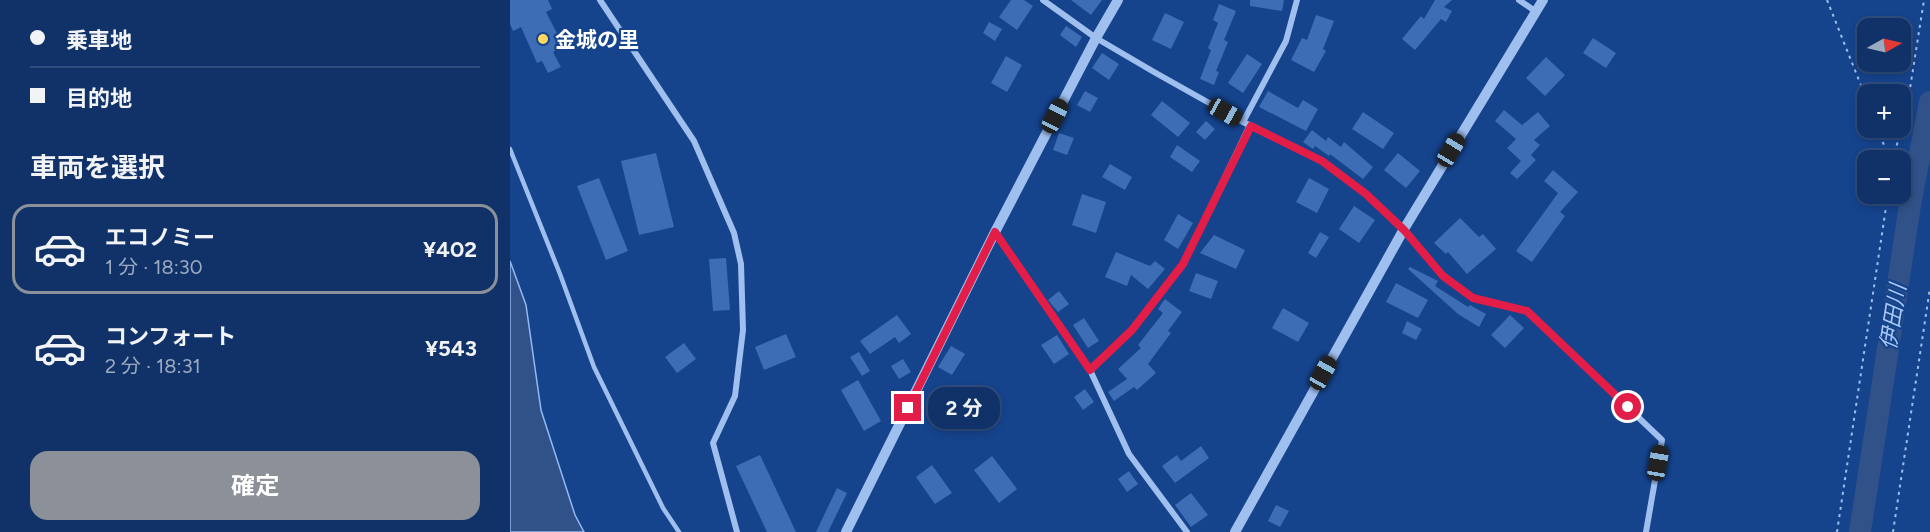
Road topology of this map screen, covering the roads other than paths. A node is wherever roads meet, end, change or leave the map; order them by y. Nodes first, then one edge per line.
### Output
1 (600, 0) edge
2 (1043, 0) edge
3 (1118, 0) edge
4 (1297, 0) edge
5 (1519, 0) edge
6 (1543, 0) edge
7 (1535, 12) junction
8 (1096, 38) junction
9 (1243, 122) junction
10 (1251, 126) junction
11 (510, 149) edge
12 (1404, 230) junction
13 (995, 232) junction
14 (1090, 370) junction
15 (679, 532) edge
16 (737, 532) edge
17 (846, 532) edge
18 (1187, 532) edge
19 (1235, 532) edge
20 (1646, 532) edge

1 - 16 street
2 - 8 street
3 - 8 street
4 - 9 street
5 - 7 street
6 - 7 street
7 - 12 street
8 - 9 street
8 - 13 street
9 - 10 street
10 - 12 street
10 - 14 street
11 - 15 lane
12 - 19 street
12 - 20 street
13 - 14 street
13 - 17 street
14 - 18 street

